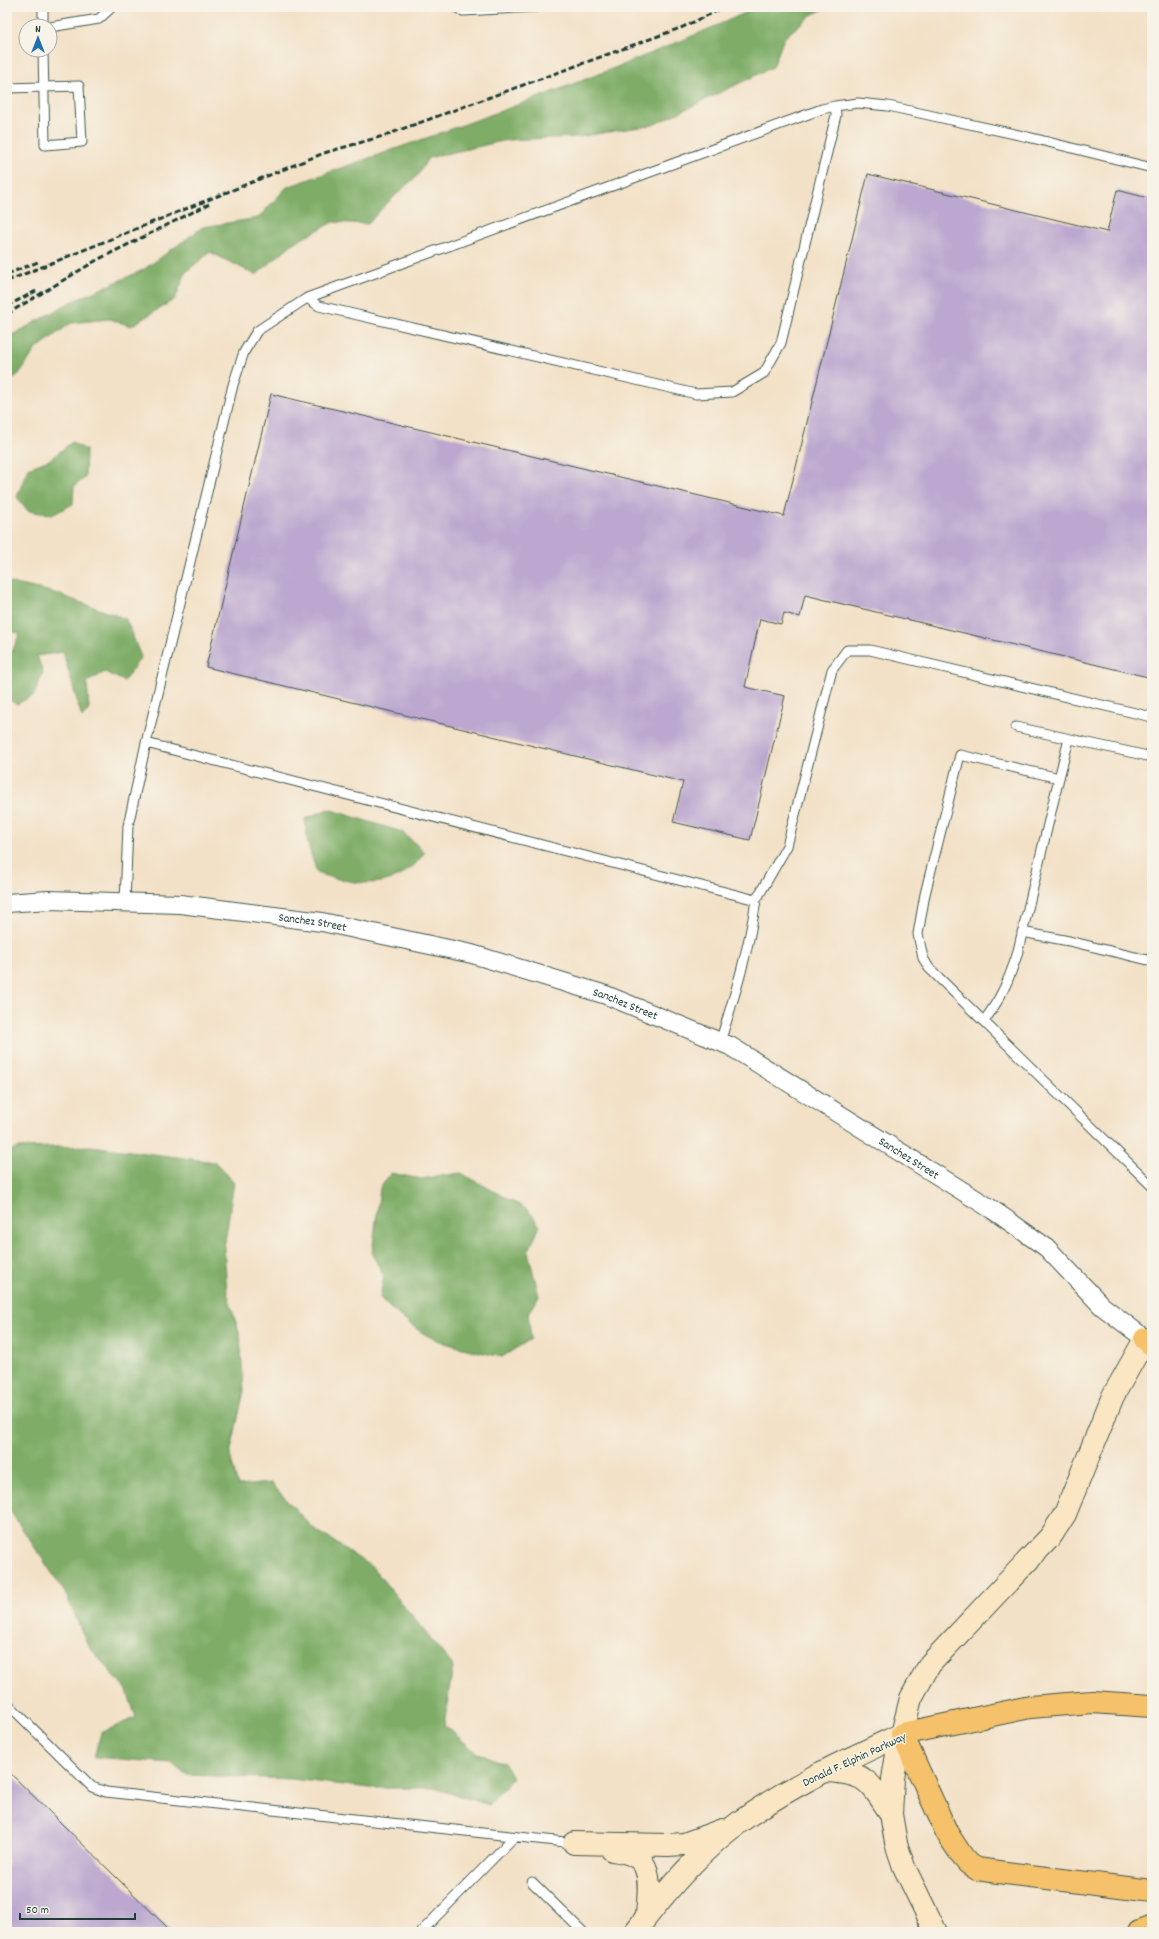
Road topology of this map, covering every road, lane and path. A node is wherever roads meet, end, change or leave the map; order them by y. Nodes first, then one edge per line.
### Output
1 (43, 7) edge
2 (112, 7) edge
3 (455, 7) edge
4 (536, 7) edge
5 (43, 18) edge
6 (58, 26) edge
7 (43, 58) edge
8 (43, 86) junction
9 (7, 88) edge
10 (835, 106) junction
11 (1152, 168) edge
12 (307, 298) junction
13 (1152, 717) edge
14 (1016, 727) dead end
15 (1069, 739) junction
16 (146, 743) junction
17 (1152, 757) edge
18 (1059, 778) junction
19 (756, 900) junction
20 (125, 902) junction
21 (7, 903) edge
22 (1022, 932) junction
23 (1152, 961) edge
24 (984, 1021) junction
25 (720, 1042) junction
26 (1152, 1186) edge
27 (1150, 1340) edge
28 (7, 1703) edge
29 (1152, 1706) edge
30 (902, 1734) junction
31 (825, 1771) junction
32 (891, 1814) junction
33 (741, 1821) junction
34 (514, 1837) junction
35 (574, 1843) junction
36 (532, 1882) dead end
37 (1152, 1891) edge
38 (641, 1924) edge
39 (1152, 1927) edge
40 (422, 1932) edge
41 (583, 1932) edge
42 (936, 1932) edge
43 (1139, 1932) edge

1 - 5 lane
2 - 6 lane
3 - 4 lane
7 - 8 lane
8 - 8 lane
8 - 9 lane
10 - 11 lane
10 - 12 lane
10 - 12 lane
12 - 16 lane
13 - 19 lane
14 - 15 lane
15 - 17 lane
15 - 18 lane
16 - 19 lane
16 - 20 lane
18 - 22 lane
18 - 24 lane
19 - 25 lane
20 - 21 street, Sanchez Street
20 - 25 street, Sanchez Street
22 - 23 lane
22 - 24 lane
24 - 26 lane
25 - 27 street, Sanchez Street
27 - 30 street
28 - 34 lane
29 - 30 highway, Donald F. Elphin Parkway
30 - 31 street, Donald F. Elphin Parkway
30 - 32 street
30 - 37 highway
31 - 32 street
31 - 33 street, Donald F. Elphin Parkway
32 - 42 street
33 - 35 street
33 - 38 street, Donald F. Elphin Parkway
34 - 35 lane
34 - 40 lane
35 - 38 street
36 - 41 lane
39 - 43 highway

